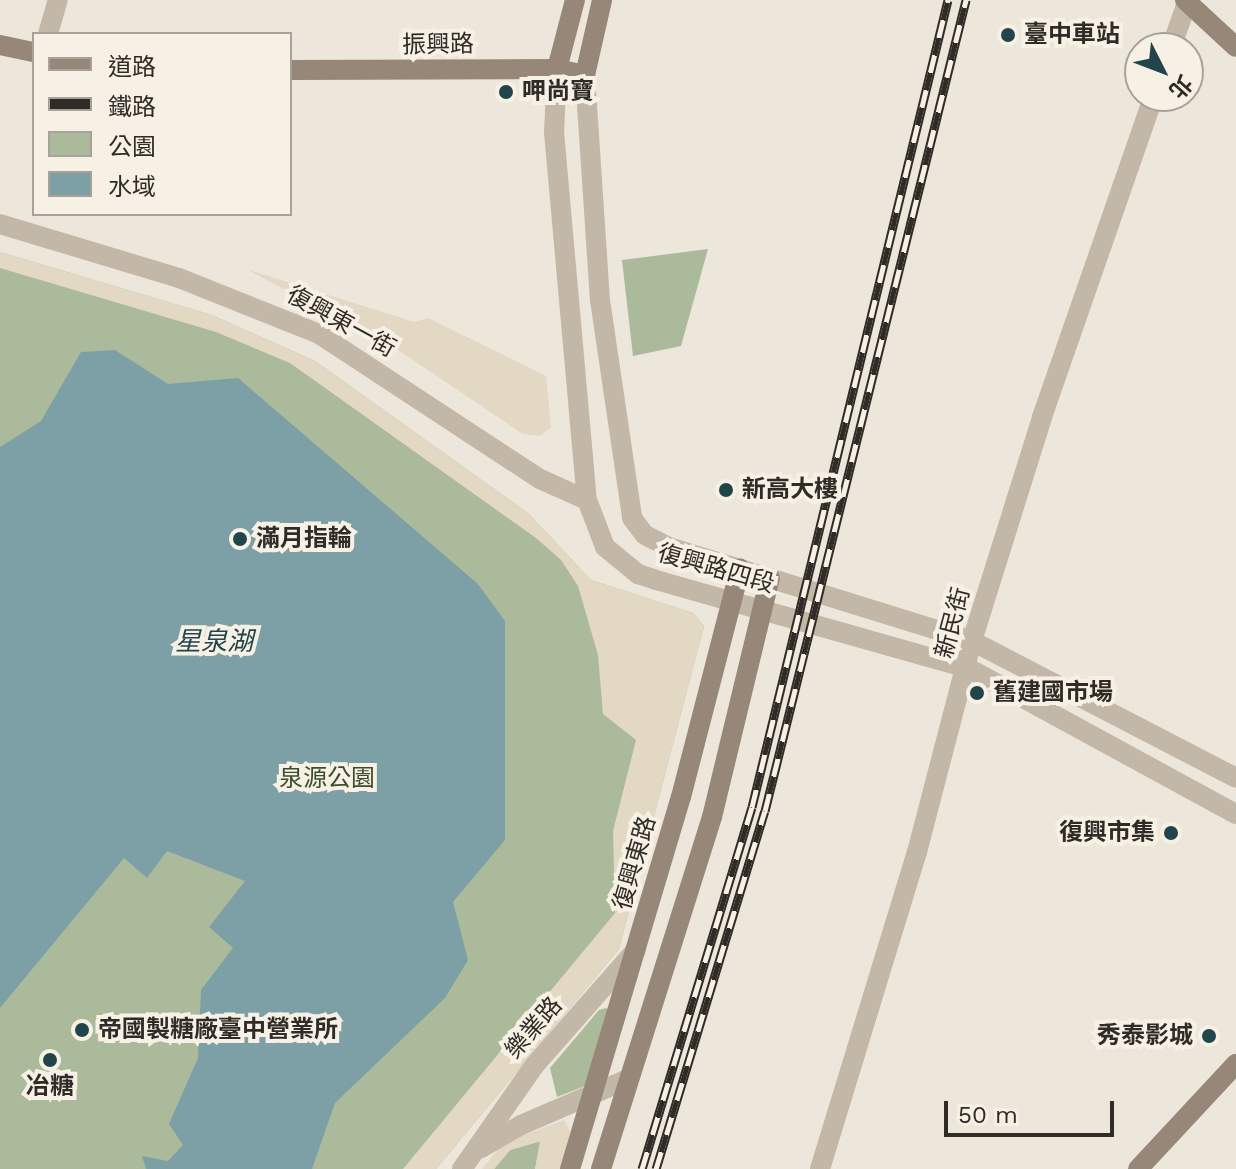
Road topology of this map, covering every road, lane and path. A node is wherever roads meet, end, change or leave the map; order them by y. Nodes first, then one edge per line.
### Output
1 (58, 0) edge
2 (575, 0) edge
3 (602, 0) edge
4 (1187, 0) edge
5 (49, 32) edge
6 (1176, 32) edge
7 (0, 45) edge
8 (1236, 47) edge
9 (32, 52) edge
10 (557, 69) junction
11 (292, 70) edge
12 (585, 75) junction
13 (1148, 112) edge
14 (0, 224) edge
15 (587, 500) junction
16 (740, 569) junction
17 (770, 578) junction
18 (731, 600) junction
19 (763, 609) junction
20 (972, 641) junction
21 (968, 668) junction
22 (1236, 778) edge
23 (1236, 814) edge
24 (638, 947) junction
25 (1236, 1064) edge
26 (628, 1079) junction
27 (594, 1095) junction
28 (478, 1150) junction
29 (462, 1169) edge
30 (570, 1169) edge
31 (601, 1169) edge
32 (820, 1169) edge
33 (1138, 1169) edge

1 - 5 street
2 - 10 street, 復興路四段
3 - 12 street, 復興路四段
4 - 6 street
4 - 8 street
7 - 9 street
10 - 11 street, 振興路
10 - 12 street, 振興路
10 - 15 street, 復興路四段
12 - 16 street, 復興路四段
13 - 20 street, 新民街
14 - 15 street, 復興東一街
15 - 18 street, 復興路四段
16 - 17 street, 復興路四段
16 - 18 street, 復興東路
17 - 19 street
17 - 20 street, 復興路四段
18 - 19 street, 復興路四段
18 - 24 street, 復興東路
19 - 21 street, 復興路四段
19 - 26 street
20 - 21 street, 新民街
20 - 22 street, 復興路四段
21 - 23 street, 復興路四段
21 - 32 street, 新民街
24 - 27 street, 復興東路
24 - 28 street, 樂業路
25 - 33 street
26 - 27 street, 樂業路
26 - 31 street
27 - 28 street, 樂業路
27 - 30 street, 復興東路
28 - 29 street, 樂業路

